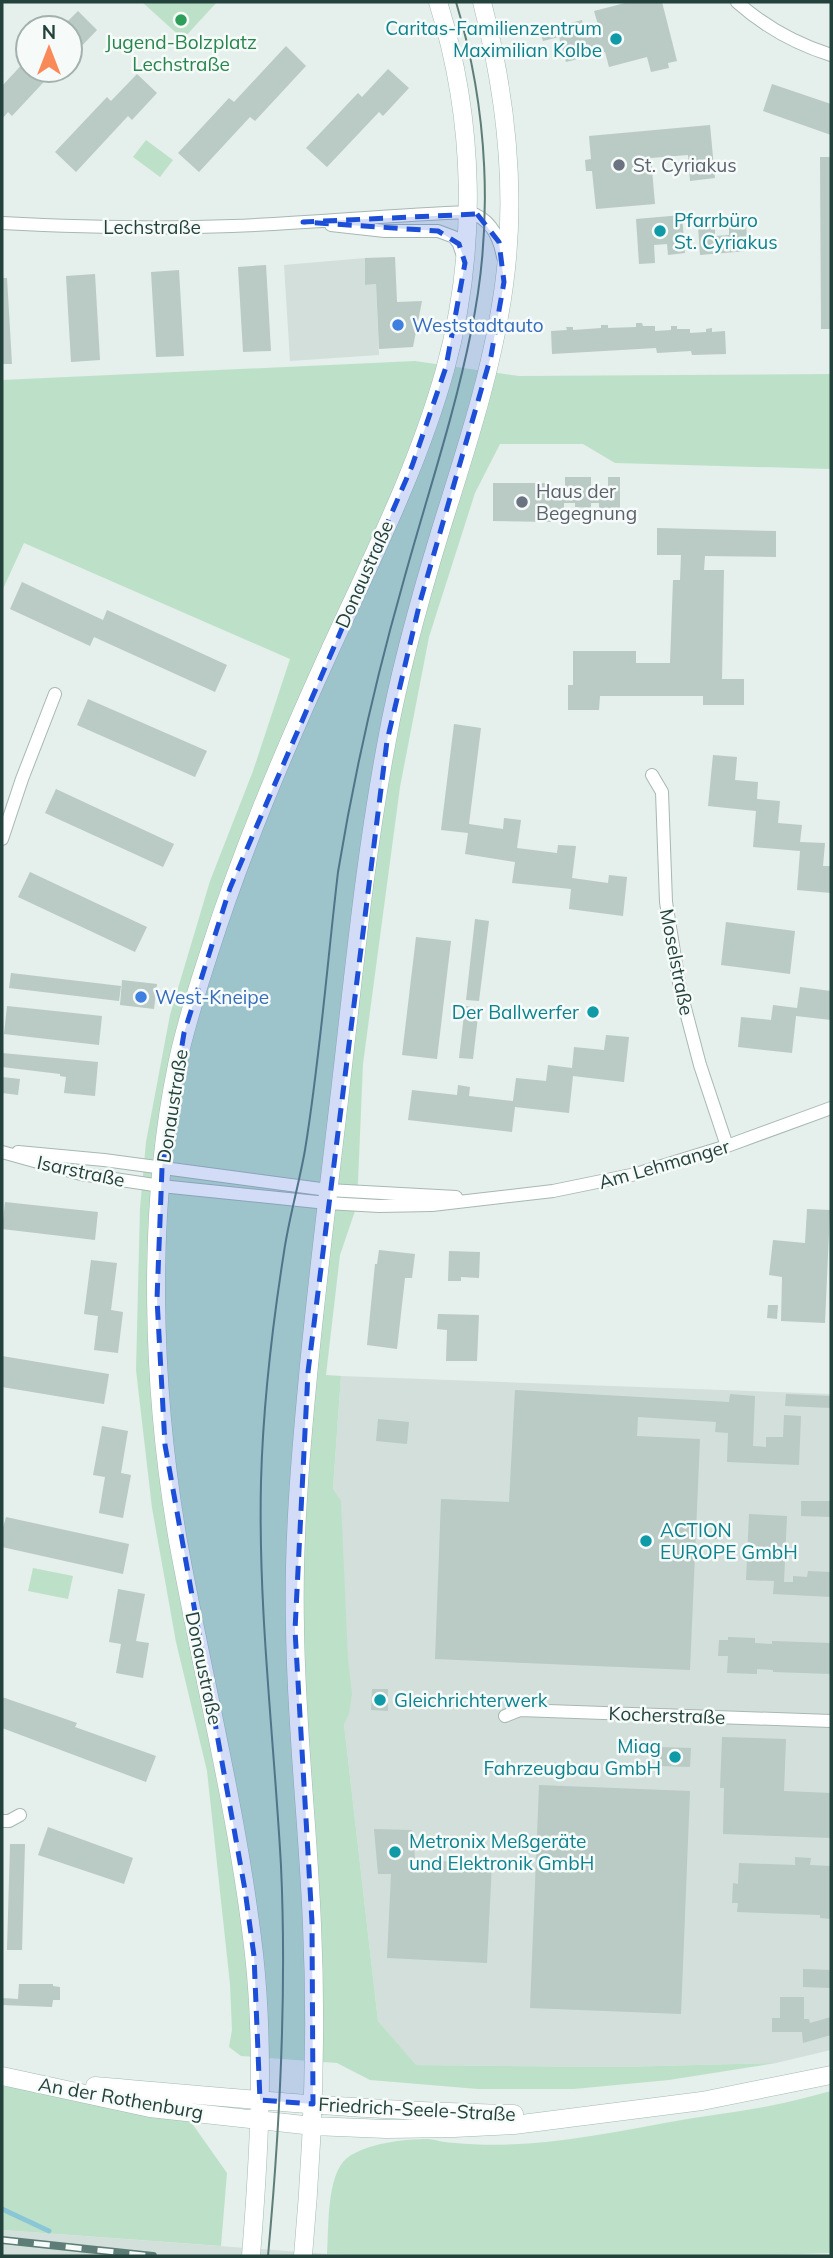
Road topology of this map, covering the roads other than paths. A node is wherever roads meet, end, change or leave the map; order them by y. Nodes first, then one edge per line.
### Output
1 (438, 2) edge
2 (482, 2) edge
3 (737, 2) edge
4 (831, 55) edge
5 (468, 212) junction
6 (303, 222) junction
7 (2, 223) edge
8 (465, 263) junction
9 (505, 282) junction
10 (55, 694) dead end
11 (652, 775) dead end
12 (2, 839) edge
13 (831, 1108) edge
14 (727, 1146) junction
15 (2, 1151) edge
16 (161, 1177) junction
17 (328, 1196) junction
18 (505, 1716) dead end
19 (831, 1721) edge
20 (20, 1815) dead end
21 (2, 1821) edge
22 (831, 2075) edge
23 (2, 2076) edge
24 (25, 2081) junction
25 (260, 2100) junction
26 (313, 2104) junction
27 (574, 2116) junction
28 (259, 2121) junction
29 (313, 2126) junction
30 (251, 2254) edge
31 (303, 2256) edge

1 - 5 main road, Donaustraße
2 - 9 main road
3 - 4 street
5 - 6 street, Lechstraße
5 - 8 main road, Donaustraße
5 - 9 street
6 - 7 street, Lechstraße
6 - 8 street, Lechstraße
8 - 16 main road, Donaustraße
9 - 17 main road
10 - 12 street
11 - 14 street, Moselstraße
13 - 14 street, Am Lehmanger
14 - 17 street, Am Lehmanger
15 - 16 street, Isarstraße
16 - 17 street, Isarstraße
16 - 25 main road, Donaustraße
17 - 26 main road
18 - 19 street, Kocherstraße
20 - 21 street
22 - 27 main road, Friedrich-Seele-Straße
23 - 24 main road, An der Rothenburg
24 - 25 main road, An der Rothenburg
24 - 28 main road, An der Rothenburg
25 - 26 main road, Friedrich-Seele-Straße
25 - 28 main road, Donaustraße
26 - 27 main road, Friedrich-Seele-Straße
26 - 29 main road
27 - 29 main road, Friedrich-Seele-Straße
28 - 29 main road, Friedrich-Seele-Straße
28 - 30 main road, Donaustraße
29 - 31 main road

